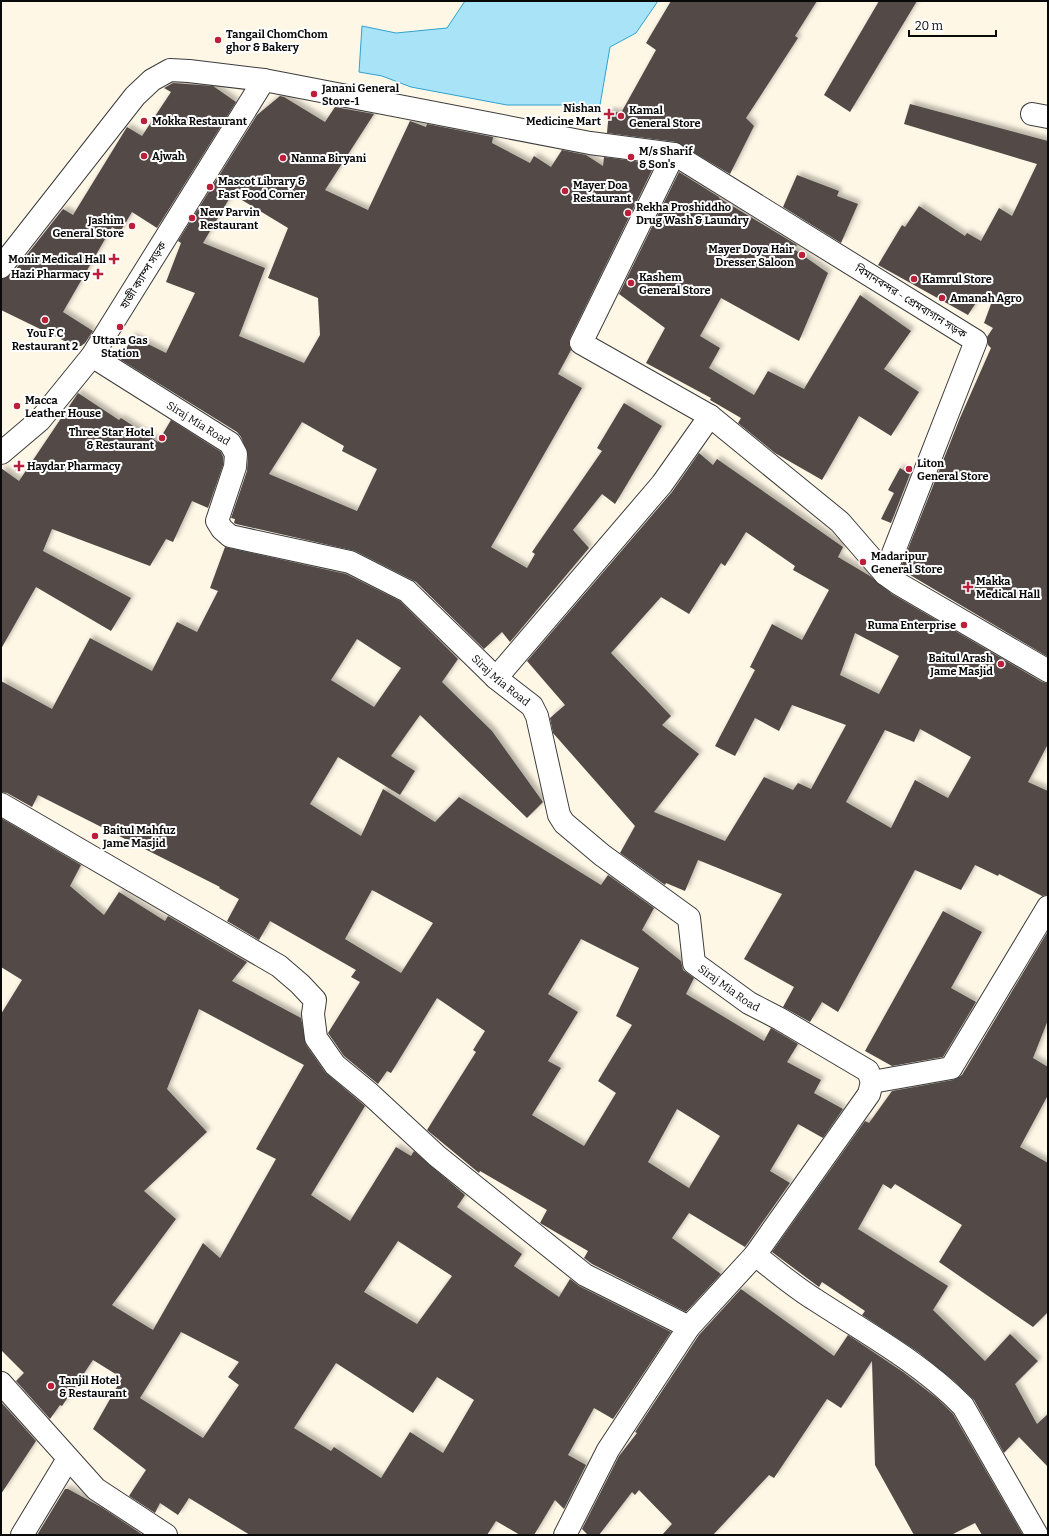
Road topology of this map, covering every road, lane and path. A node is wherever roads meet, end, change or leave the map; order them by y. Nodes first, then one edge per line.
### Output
1 (264, 80) junction
2 (674, 154) junction
3 (1, 267) edge
4 (92, 356) junction
5 (710, 416) junction
6 (1, 453) edge
7 (885, 574) junction
8 (1048, 671) edge
9 (496, 678) junction
10 (1, 804) edge
11 (1048, 907) edge
12 (872, 1082) junction
13 (755, 1255) junction
14 (689, 1327) junction
15 (1, 1384) edge
16 (68, 1459) junction
17 (22, 1535) edge
18 (166, 1535) edge
19 (565, 1535) edge
20 (1037, 1535) edge

1 - 2 street
1 - 3 street
1 - 4 street, হাজী ক্যাম্প সড়ক
2 - 5 street
2 - 7 street, বিমানবন্দর - প্রেমবাগান সড়ক
4 - 6 street, হাজী ক্যাম্প সড়ক
4 - 9 street, Siraj Mia Road
5 - 7 street
5 - 9 street
7 - 8 street
9 - 12 street, Siraj Mia Road
10 - 14 street
11 - 12 street
12 - 13 street
13 - 14 street
13 - 20 street
14 - 19 street
15 - 16 street
16 - 17 street
16 - 18 street

